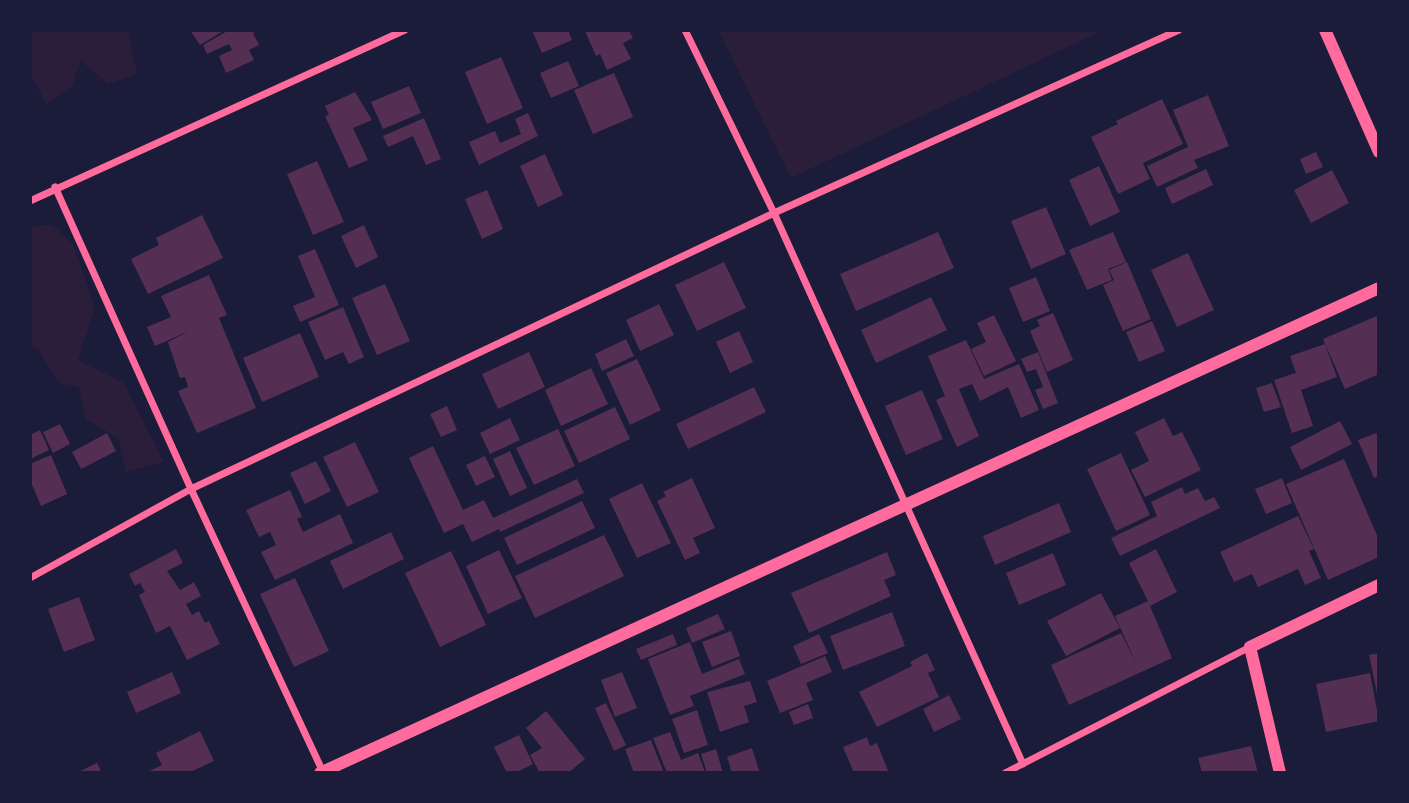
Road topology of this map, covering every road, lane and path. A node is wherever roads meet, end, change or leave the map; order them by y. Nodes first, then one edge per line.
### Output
1 (405, 30) edge
2 (685, 30) edge
3 (1179, 30) edge
4 (1325, 30) edge
5 (1379, 152) edge
6 (55, 187) junction
7 (30, 201) edge
8 (774, 214) junction
9 (1379, 288) edge
10 (191, 489) junction
11 (907, 506) junction
12 (30, 578) edge
13 (1379, 585) edge
14 (1250, 648) junction
15 (1023, 764) junction
16 (323, 773) edge
17 (1004, 773) edge
18 (1280, 773) edge

1 - 6 street
2 - 8 street
3 - 8 street
4 - 5 street
6 - 7 street
6 - 10 street
8 - 10 street
8 - 11 street
9 - 11 street
10 - 12 street
10 - 16 street
11 - 15 street
11 - 16 street
13 - 14 street
14 - 15 street
14 - 18 street
15 - 17 street

